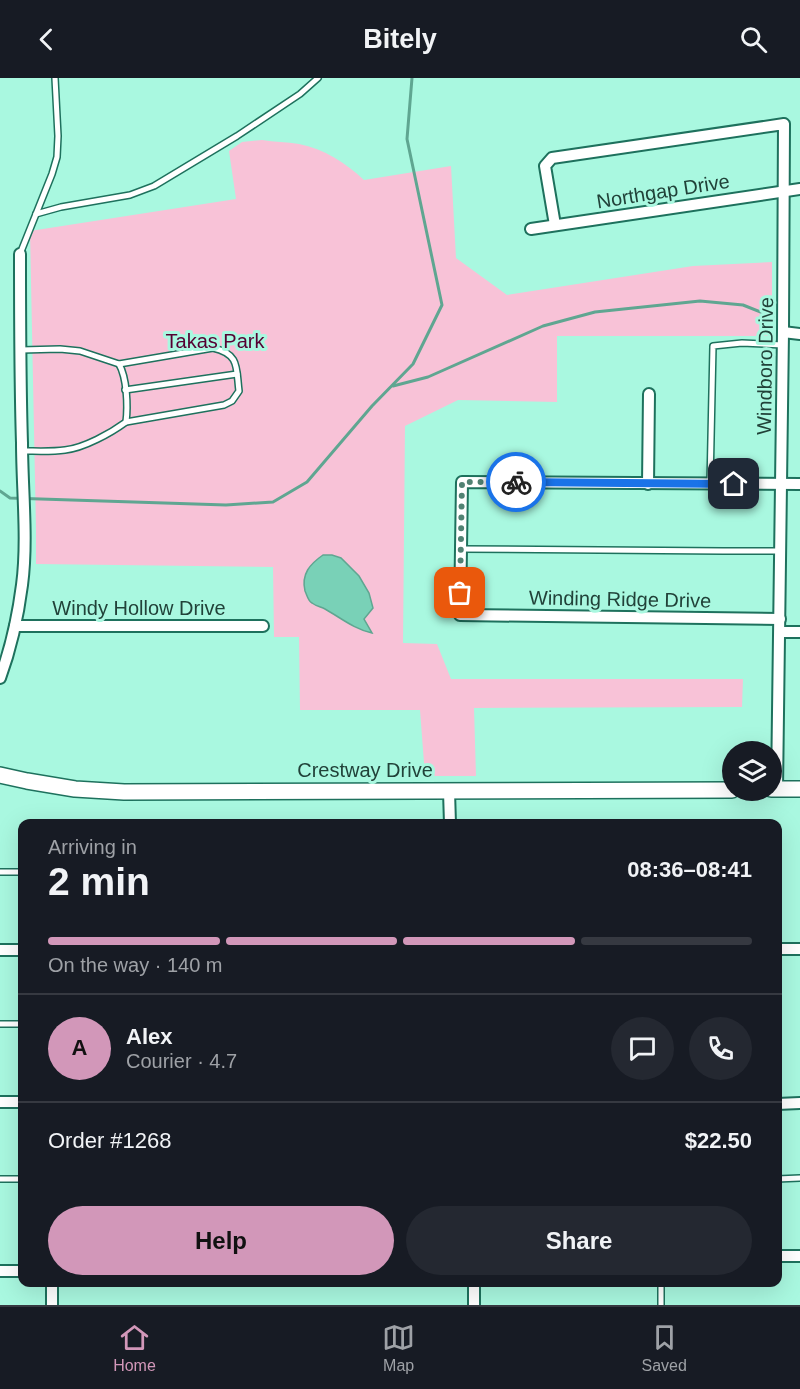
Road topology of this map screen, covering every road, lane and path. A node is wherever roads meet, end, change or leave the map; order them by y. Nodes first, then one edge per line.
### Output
1 (56, 78) edge
2 (318, 78) edge
3 (800, 189) edge
4 (784, 191) junction
5 (36, 214) junction
6 (555, 225) junction
7 (531, 229) dead end
8 (20, 254) joint
9 (783, 332) junction
10 (800, 333) edge
11 (783, 345) junction
12 (20, 351) junction
13 (119, 364) junction
14 (237, 374) junction
15 (125, 390) junction
16 (649, 394) dead end
17 (126, 422) junction
18 (22, 451) junction
19 (648, 484) junction
20 (710, 484) junction
21 (782, 484) junction
22 (800, 484) edge
23 (461, 549) junction
24 (781, 551) junction
25 (780, 619) junction
26 (263, 626) dead end
27 (15, 627) junction
28 (780, 632) junction
29 (800, 632) edge
30 (0, 678) edge
31 (776, 741) edge
32 (0, 775) edge
33 (782, 789) edge
34 (800, 789) edge
35 (722, 790) edge
36 (449, 791) junction
37 (450, 819) edge
38 (0, 872) edge
39 (18, 872) edge
40 (782, 949) edge
41 (800, 949) edge
42 (0, 950) edge
43 (18, 950) edge
44 (0, 1024) edge
45 (18, 1024) edge
46 (0, 1102) edge
47 (18, 1102) edge
48 (800, 1103) edge
49 (782, 1104) edge
50 (800, 1178) edge
51 (0, 1179) edge
52 (18, 1179) edge
53 (782, 1179) edge
54 (782, 1256) edge
55 (800, 1256) edge
56 (0, 1271) edge
57 (18, 1271) edge
58 (52, 1287) edge
59 (474, 1287) edge
60 (661, 1287) edge
61 (52, 1305) edge
62 (474, 1305) edge
63 (661, 1305) edge

1 - 5 lane
2 - 5 lane
3 - 4 street, Northgap Drive
4 - 6 street, Northgap Drive
4 - 6 street, Windboro Drive
4 - 9 street, Windboro Drive
5 - 8 lane
6 - 7 street, Northgap Drive
8 - 12 street
9 - 10 street
9 - 11 street, Windboro Drive
11 - 20 lane
11 - 21 street, Windboro Drive
12 - 13 lane
12 - 18 street
13 - 14 lane
13 - 15 lane
14 - 15 lane
14 - 17 lane
15 - 17 lane
16 - 19 street
17 - 18 lane
18 - 27 street
19 - 20 street
19 - 23 street
20 - 21 street
21 - 22 street
21 - 24 street, Windboro Drive
23 - 24 lane
23 - 25 street, Winding Ridge Drive
24 - 25 street, Windboro Drive
25 - 28 street, Windboro Drive
26 - 27 street, Windy Hollow Drive
27 - 30 street
28 - 29 street
28 - 31 street, Windboro Drive
32 - 36 main road, Crestway Drive
33 - 34 main road
35 - 36 main road, Crestway Drive
36 - 37 street
38 - 39 lane
40 - 41 street
42 - 43 street
44 - 45 lane
46 - 47 street
48 - 49 street
50 - 53 lane
51 - 52 lane
54 - 55 street
56 - 57 street
58 - 61 street
59 - 62 street
60 - 63 lane

